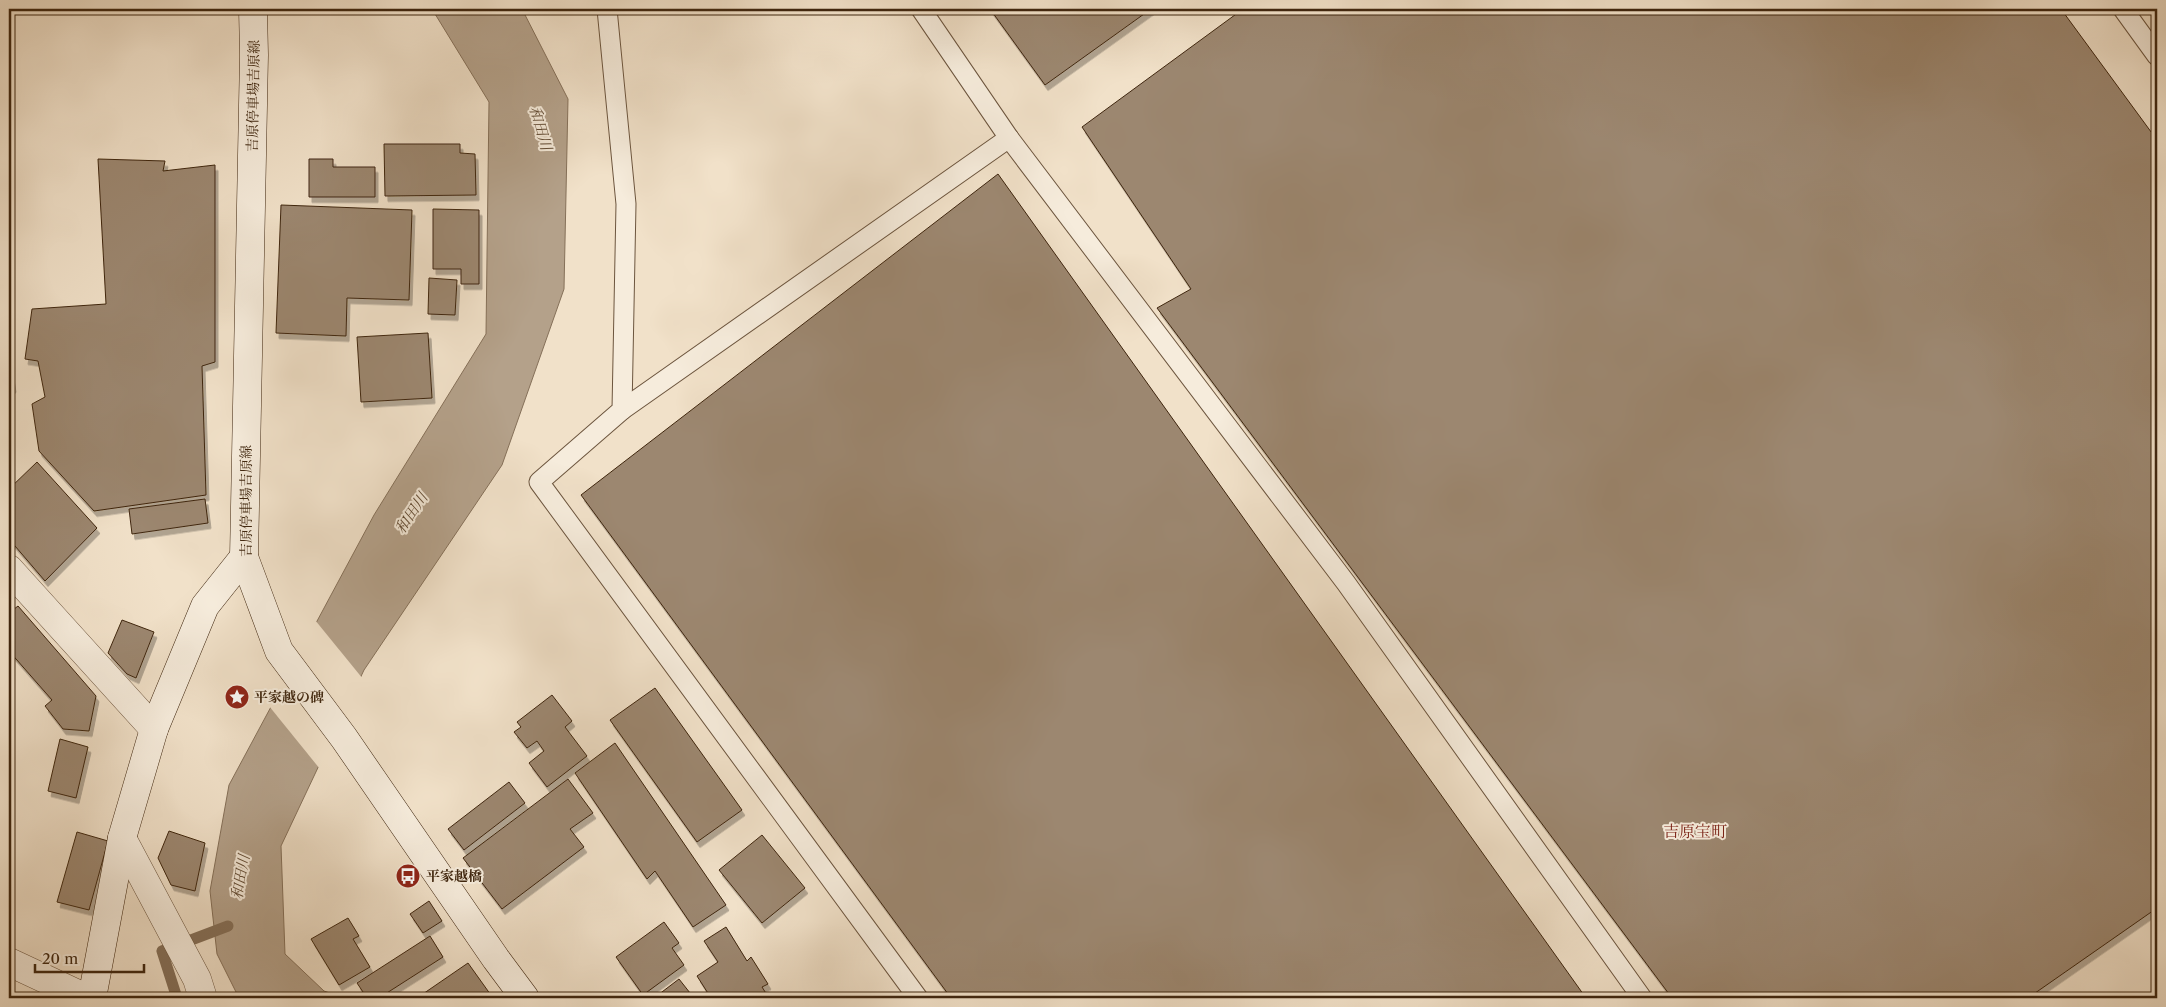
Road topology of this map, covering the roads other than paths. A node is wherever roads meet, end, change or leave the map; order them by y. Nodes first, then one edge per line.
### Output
1 (253, 9) edge
2 (607, 9) edge
3 (921, 9) edge
4 (2123, 9) edge
5 (2157, 56) edge
6 (1009, 138) junction
7 (622, 410) junction
8 (244, 557) junction
9 (9, 569) edge
10 (154, 729) junction
11 (122, 838) junction
12 (9, 962) edge
13 (86, 998) edge
14 (92, 998) edge
15 (203, 998) edge
16 (525, 998) edge
17 (918, 998) edge
18 (1642, 998) edge

1 - 8 main road, 吉原停車場吉原線
2 - 7 lane
3 - 6 lane
4 - 5 lane
6 - 7 lane
6 - 18 lane
7 - 17 lane
8 - 10 main road
8 - 16 main road, 吉原停車場吉原線
9 - 10 main road
10 - 11 main road
11 - 14 main road
11 - 15 main road
12 - 13 main road

